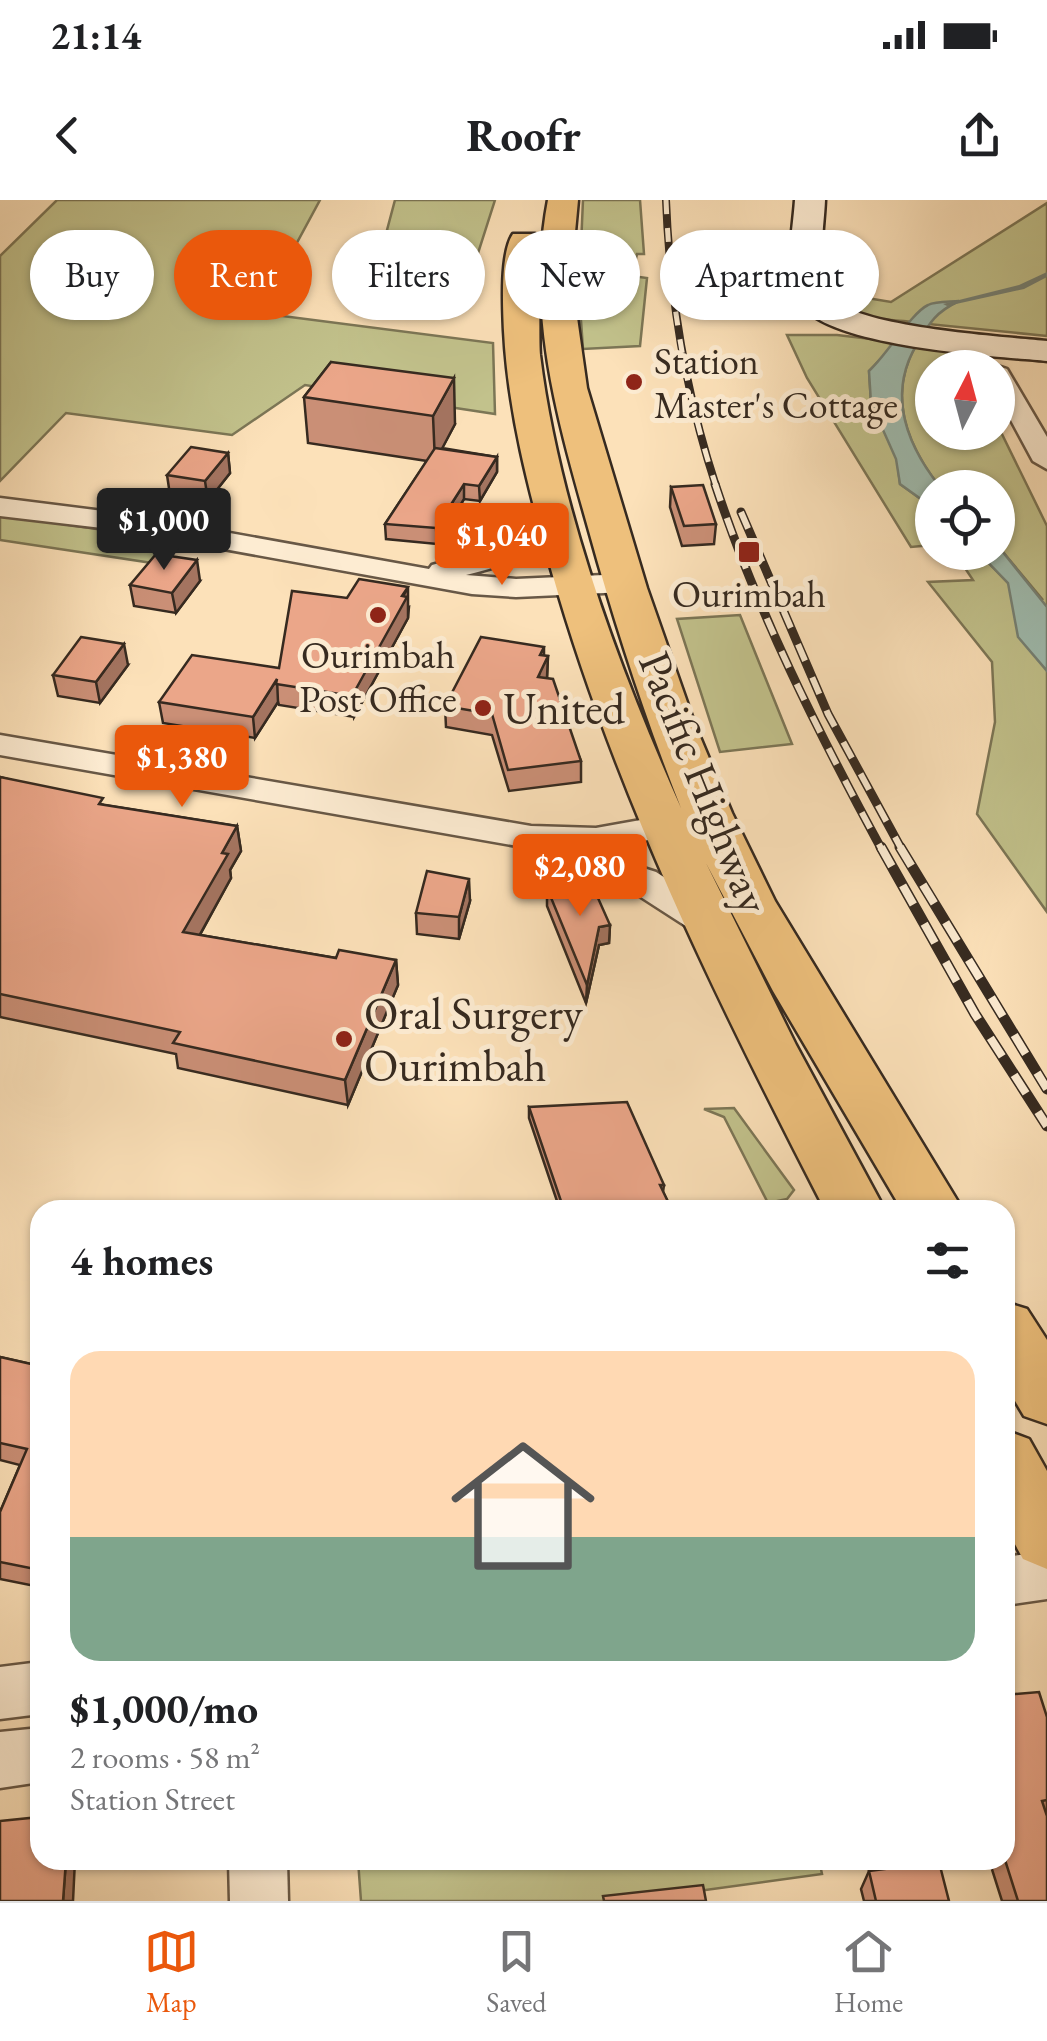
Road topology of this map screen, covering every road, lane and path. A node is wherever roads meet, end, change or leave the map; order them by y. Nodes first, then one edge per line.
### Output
1 (534, 200) edge
2 (563, 200) edge
3 (810, 200) edge
4 (968, 350) edge
5 (1047, 351) edge
6 (1015, 358) edge
7 (1015, 399) edge
8 (1047, 461) edge
9 (0, 508) edge
10 (557, 519) junction
11 (409, 576) junction
12 (626, 583) junction
13 (576, 586) junction
14 (0, 745) edge
15 (663, 827) junction
16 (460, 828) junction
17 (705, 921) junction
18 (850, 1200) edge
19 (927, 1200) edge
20 (1015, 1344) edge
21 (1047, 1396) edge
22 (1015, 1478) edge
23 (1047, 1536) edge
24 (1047, 1574) edge
25 (1015, 1580) edge
26 (30, 1690) edge
27 (0, 1694) edge
28 (30, 1756) edge
29 (0, 1760) edge
30 (258, 1870) edge
31 (259, 1901) edge

1 - 10 main road, Pacific Highway
2 - 12 main road, Pacific Highway
3 - 4 street
5 - 6 street
7 - 8 street
9 - 11 street
10 - 11 street
10 - 13 main road, Pacific Highway
11 - 13 street
12 - 13 street
12 - 19 main road, Pacific Highway
13 - 15 main road, Pacific Highway
14 - 16 street
15 - 16 street
15 - 17 main road, Pacific Highway
16 - 17 street
17 - 18 main road, Pacific Highway
20 - 21 main road
22 - 23 main road
24 - 25 street
26 - 27 street
28 - 29 street
30 - 31 street

